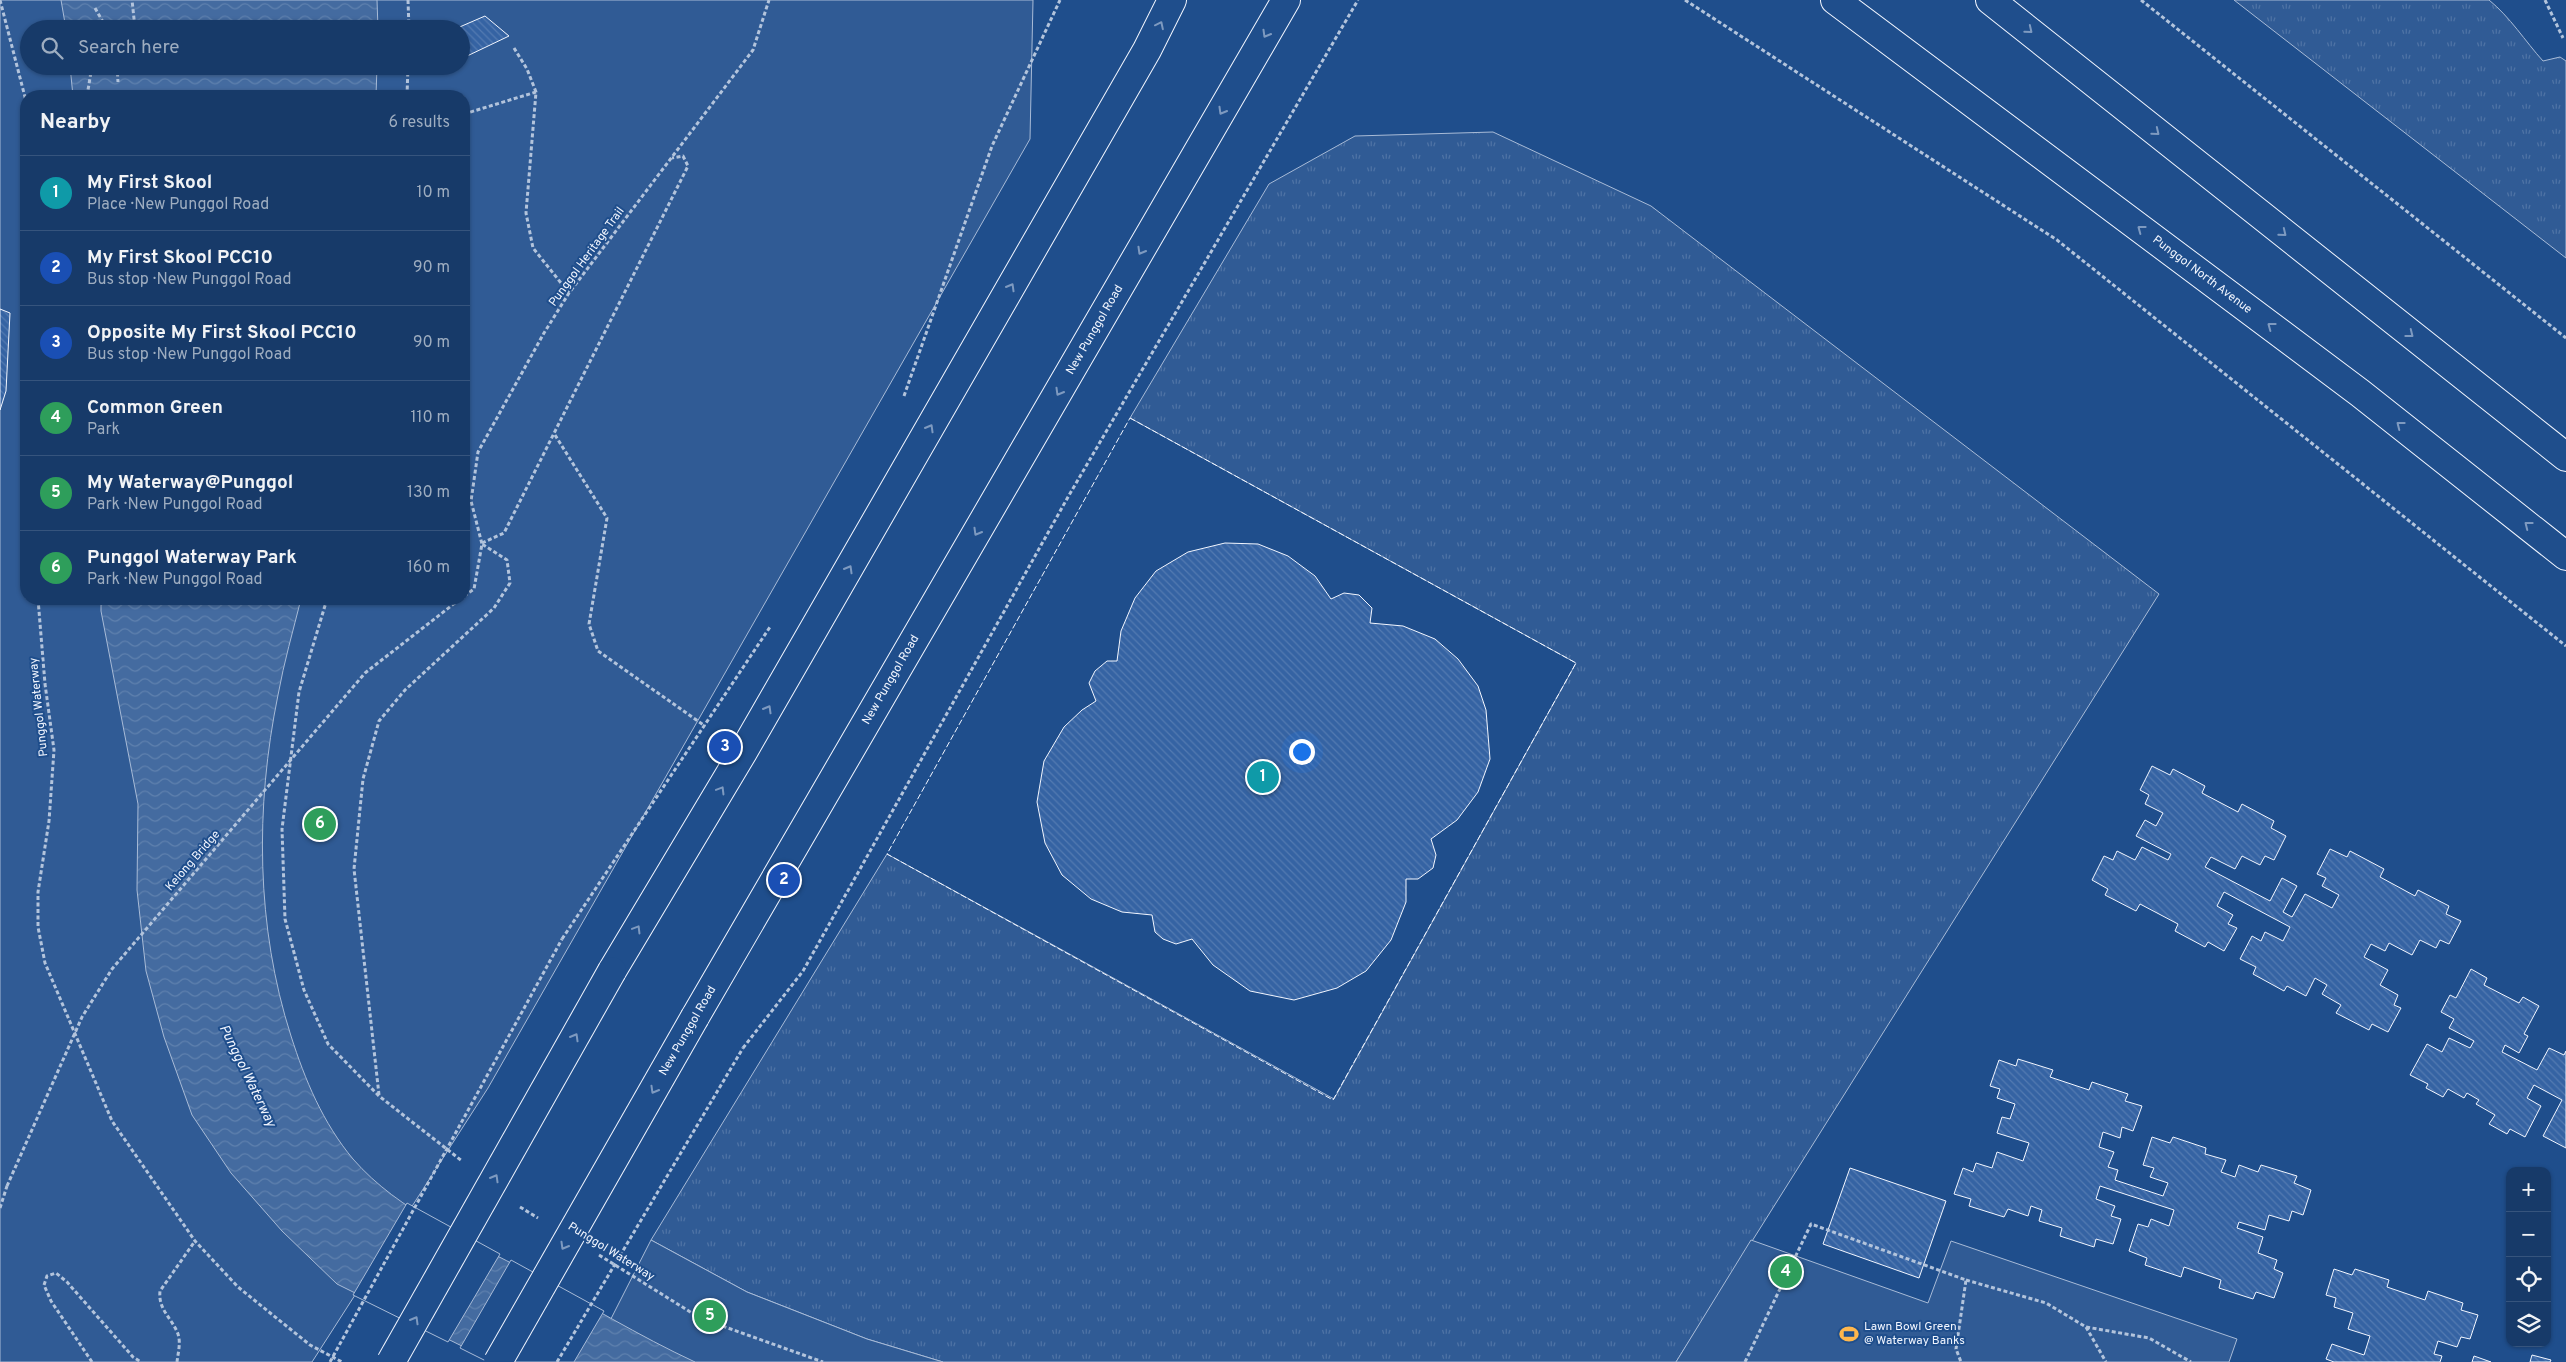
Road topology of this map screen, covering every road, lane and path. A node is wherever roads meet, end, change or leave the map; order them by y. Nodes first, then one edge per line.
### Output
1 (0, 0) edge
2 (132, 0) edge
3 (408, 0) edge
4 (769, 0) edge
5 (1060, 0) edge
6 (1172, 0) edge
7 (1286, 0) edge
8 (1358, 0) edge
9 (1685, 0) edge
10 (1835, 0) edge
11 (1990, 0) edge
12 (2142, 0) edge
13 (2544, 0) edge
14 (95, 8) dead end
15 (102, 20) edge
16 (134, 20) edge
17 (408, 20) edge
18 (2563, 38) dead end
19 (514, 48) dead end
20 (90, 75) edge
21 (118, 75) edge
22 (408, 75) edge
23 (118, 82) dead end
24 (23, 90) edge
25 (88, 90) edge
26 (407, 90) edge
27 (536, 92) junction
28 (470, 112) edge
29 (672, 158) junction
30 (569, 293) junction
31 (2566, 338) edge
32 (902, 402) dead end
33 (554, 435) junction
34 (2566, 456) edge
35 (482, 544) junction
36 (2566, 556) edge
37 (470, 592) edge
38 (39, 605) edge
39 (325, 605) edge
40 (452, 605) edge
41 (775, 620) dead end
42 (2566, 646) edge
43 (705, 726) junction
44 (379, 1096) junction
45 (465, 1163) dead end
46 (520, 1206) dead end
47 (0, 1208) edge
48 (544, 1222) dead end
49 (195, 1241) junction
50 (594, 1252) dead end
51 (1966, 1280) junction
52 (2086, 1327) junction
53 (92, 1362) edge
54 (141, 1362) edge
55 (177, 1362) edge
56 (330, 1362) edge
57 (342, 1362) edge
58 (391, 1362) edge
59 (498, 1362) edge
60 (557, 1362) edge
61 (823, 1362) edge
62 (1745, 1362) edge
63 (1961, 1362) edge
64 (2106, 1362) edge
65 (2191, 1362) edge

1 - 24 path
2 - 16 path
3 - 17 path
4 - 29 path, Punggol Heritage Trail
5 - 32 path
58 -> 6 main road, bridge
7 -> 59 main road, New Punggol Road, bridge
8 - 60 path, bridge
9 - 42 path
36 -> 10 main road, Punggol North Avenue
11 -> 34 main road
12 - 31 path
13 - 18 path
14 - 15 path
19 - 27 path
20 - 25 path
21 - 23 path
22 - 26 path
27 - 28 path
27 - 30 path
29 - 30 path, Punggol Heritage Trail
29 - 33 path
30 - 35 path, Punggol Heritage Trail
33 - 35 path
33 - 43 path
35 - 37 path
35 - 44 path
38 - 49 path, Punggol Waterway
39 - 44 path
40 - 47 path, Kelong Bridge, bridge
41 - 43 path
43 - 56 path, bridge
44 - 45 path
46 - 48 path
49 - 55 path
49 - 57 path, Punggol Waterway
50 - 61 path, Punggol Waterway
51 - 52 path
51 - 62 path
51 - 63 path
52 - 64 path
52 - 65 path
53 - 54 path

